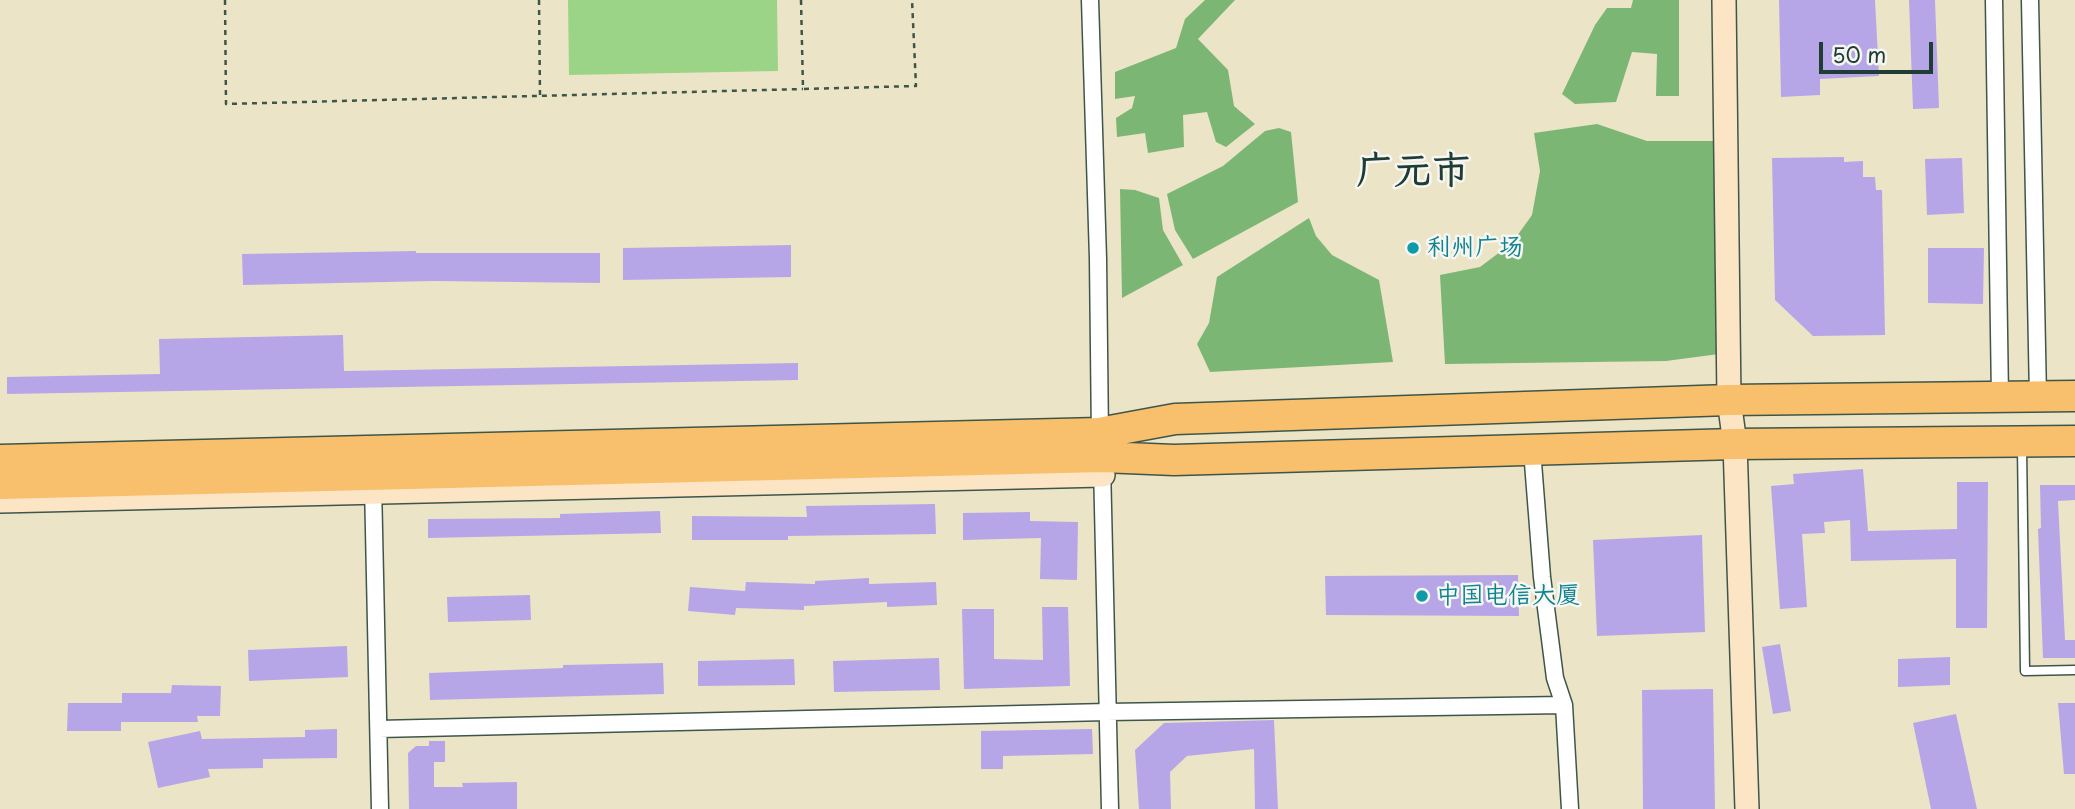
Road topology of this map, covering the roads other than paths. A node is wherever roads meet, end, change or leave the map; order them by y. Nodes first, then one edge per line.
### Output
1 (1090, 0) edge
2 (1724, 0) edge
3 (1994, 0) edge
4 (2030, 0) edge
5 (2075, 396) edge
6 (2000, 397) junction
7 (2038, 397) junction
8 (1730, 400) junction
9 (2022, 441) junction
10 (2075, 441) edge
11 (1735, 444) junction
12 (1532, 450) junction
13 (1101, 455) junction
14 (0, 460) edge
15 (372, 473) junction
16 (0, 484) edge
17 (0, 502) edge
18 (2075, 670) edge
19 (1564, 705) junction
20 (1107, 712) junction
21 (379, 729) junction
22 (380, 809) edge
23 (1110, 809) edge
24 (1570, 809) edge
25 (1748, 809) edge

1 - 13 street
2 - 8 street
3 - 6 street
4 - 7 street
5 - 7 highway
6 - 7 highway
6 - 8 highway
8 - 11 street
8 - 13 highway
9 - 10 highway
9 - 11 highway
9 - 18 lane
11 - 12 highway
11 - 25 street
12 - 13 highway
12 - 19 street
13 - 15 highway
13 - 20 street
14 - 15 highway
15 - 16 highway
15 - 17 street
15 - 21 street
19 - 20 street
19 - 24 street
20 - 21 street
20 - 23 street
21 - 22 street

